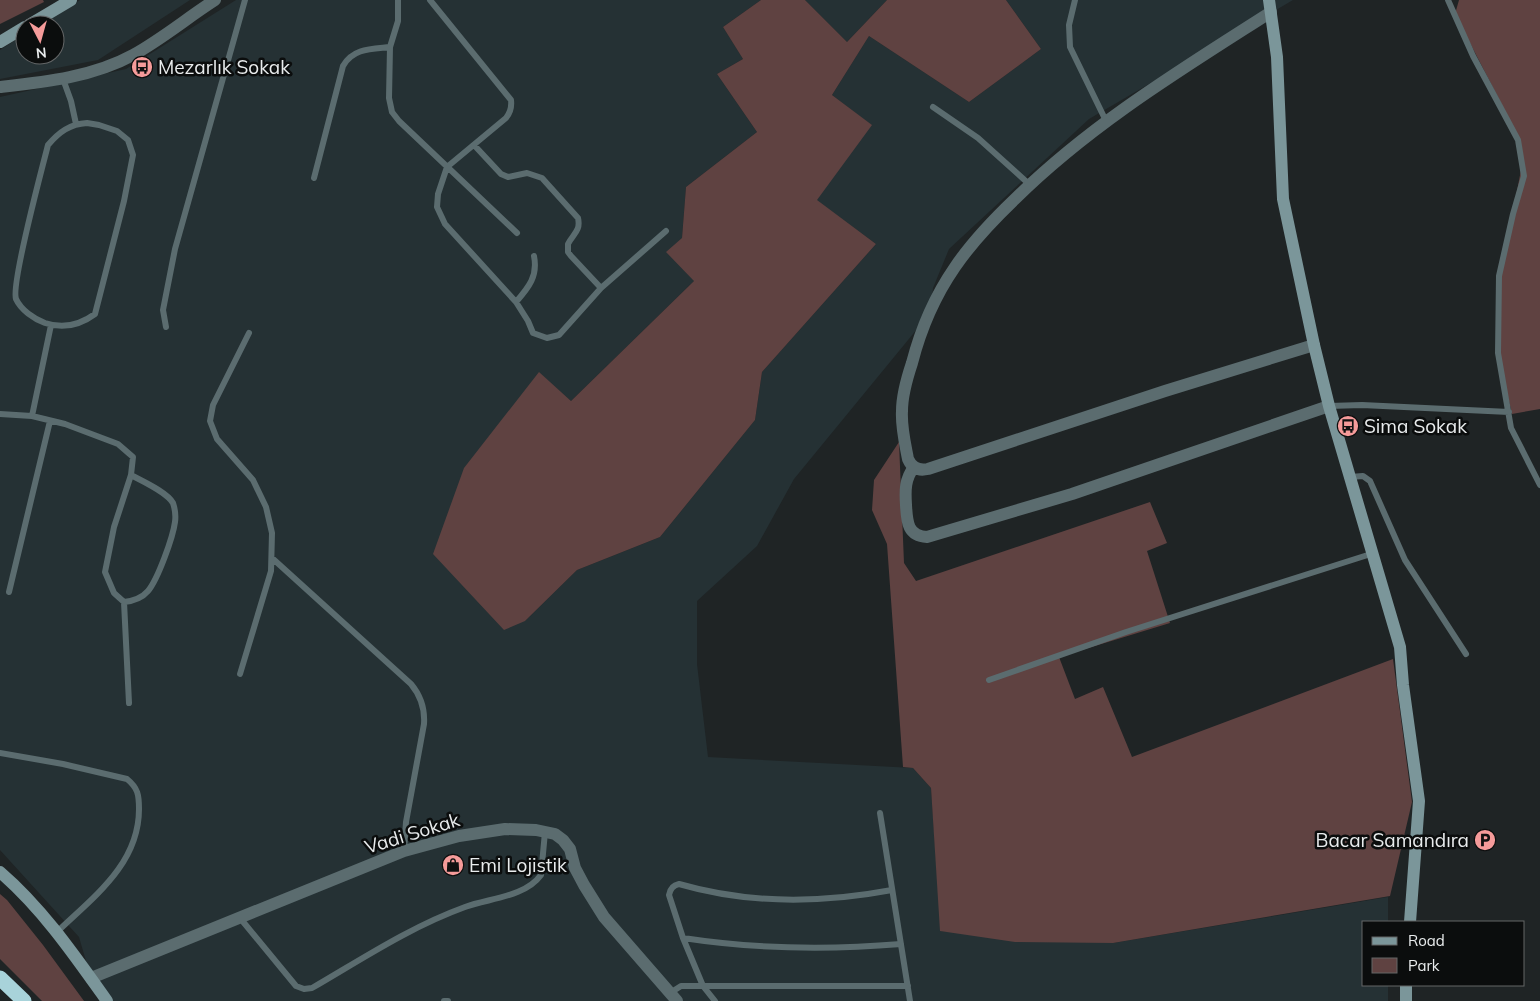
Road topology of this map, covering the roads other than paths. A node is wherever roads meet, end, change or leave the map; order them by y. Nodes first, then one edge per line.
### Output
1 (215, 0) edge
2 (246, 0) edge
3 (398, 0) edge
4 (430, 0) edge
5 (1075, 0) edge
6 (1448, 0) edge
7 (66, 1) edge
8 (1270, 6) edge
9 (44, 15) edge
10 (15, 33) edge
11 (0, 42) edge
12 (390, 47) junction
13 (63, 79) junction
14 (0, 87) edge
15 (933, 107) dead end
16 (1106, 121) junction
17 (76, 124) junction
18 (474, 145) junction
19 (447, 167) junction
20 (314, 178) dead end
21 (1030, 184) junction
22 (666, 231) dead end
23 (517, 233) dead end
24 (534, 256) dead end
25 (601, 288) junction
26 (516, 302) junction
27 (51, 325) junction
28 (166, 327) dead end
29 (249, 333) dead end
30 (1314, 345) junction
31 (1329, 406) junction
32 (1509, 412) junction
33 (0, 414) edge
34 (32, 416) junction
35 (50, 421) junction
36 (914, 467) junction
37 (131, 475) junction
38 (1350, 477) junction
39 (1540, 485) edge
40 (1374, 553) junction
41 (272, 558) junction
42 (8, 592) dead end
43 (124, 602) junction
44 (1466, 654) dead end
45 (240, 674) dead end
46 (989, 680) dead end
47 (129, 703) dead end
48 (0, 753) edge
49 (880, 813) dead end
50 (545, 832) junction
51 (404, 851) junction
52 (0, 872) edge
53 (892, 890) junction
54 (240, 918) junction
55 (1410, 921) edge
56 (56, 933) junction
57 (682, 938) junction
58 (901, 944) junction
59 (0, 978) edge
60 (91, 978) junction
61 (703, 986) junction
62 (908, 986) junction
63 (1406, 986) edge
64 (674, 997) edge
65 (24, 1001) edge
66 (107, 1001) edge
67 (715, 1001) edge
68 (910, 1001) edge
69 (1406, 1001) edge

1 - 13 street
2 - 28 lane
3 - 12 lane
4 - 18 lane
5 - 16 lane
6 - 32 lane
7 - 9 street
8 - 16 street
8 - 30 street
10 - 11 street
12 - 19 lane
12 - 20 lane
13 - 14 street
13 - 17 lane
15 - 21 lane
16 - 21 street
17 - 27 lane
17 - 27 lane
18 - 19 lane
18 - 25 lane
19 - 23 lane
19 - 26 lane
21 - 36 street
22 - 25 lane
24 - 26 lane
25 - 26 lane
27 - 34 lane
29 - 41 lane
30 - 31 street
30 - 36 street
31 - 32 lane
31 - 36 street
31 - 38 street
32 - 39 lane
33 - 34 lane
34 - 35 lane
35 - 37 lane
35 - 42 lane
37 - 43 lane
37 - 43 lane
38 - 40 street
38 - 44 lane
40 - 46 lane
40 - 55 street
41 - 45 lane
41 - 51 lane
43 - 47 lane
48 - 56 lane
49 - 53 lane
50 - 51 street, Vadi Sokak
50 - 54 lane
50 - 64 street, Vadi Sokak
51 - 54 street, Vadi Sokak
52 - 56 street
53 - 57 lane
53 - 58 lane
54 - 60 street, Vadi Sokak
56 - 60 street
57 - 58 lane
57 - 61 lane
58 - 62 lane
59 - 65 highway
60 - 66 street
61 - 62 lane
61 - 64 lane
61 - 67 lane
62 - 68 lane
63 - 69 street

